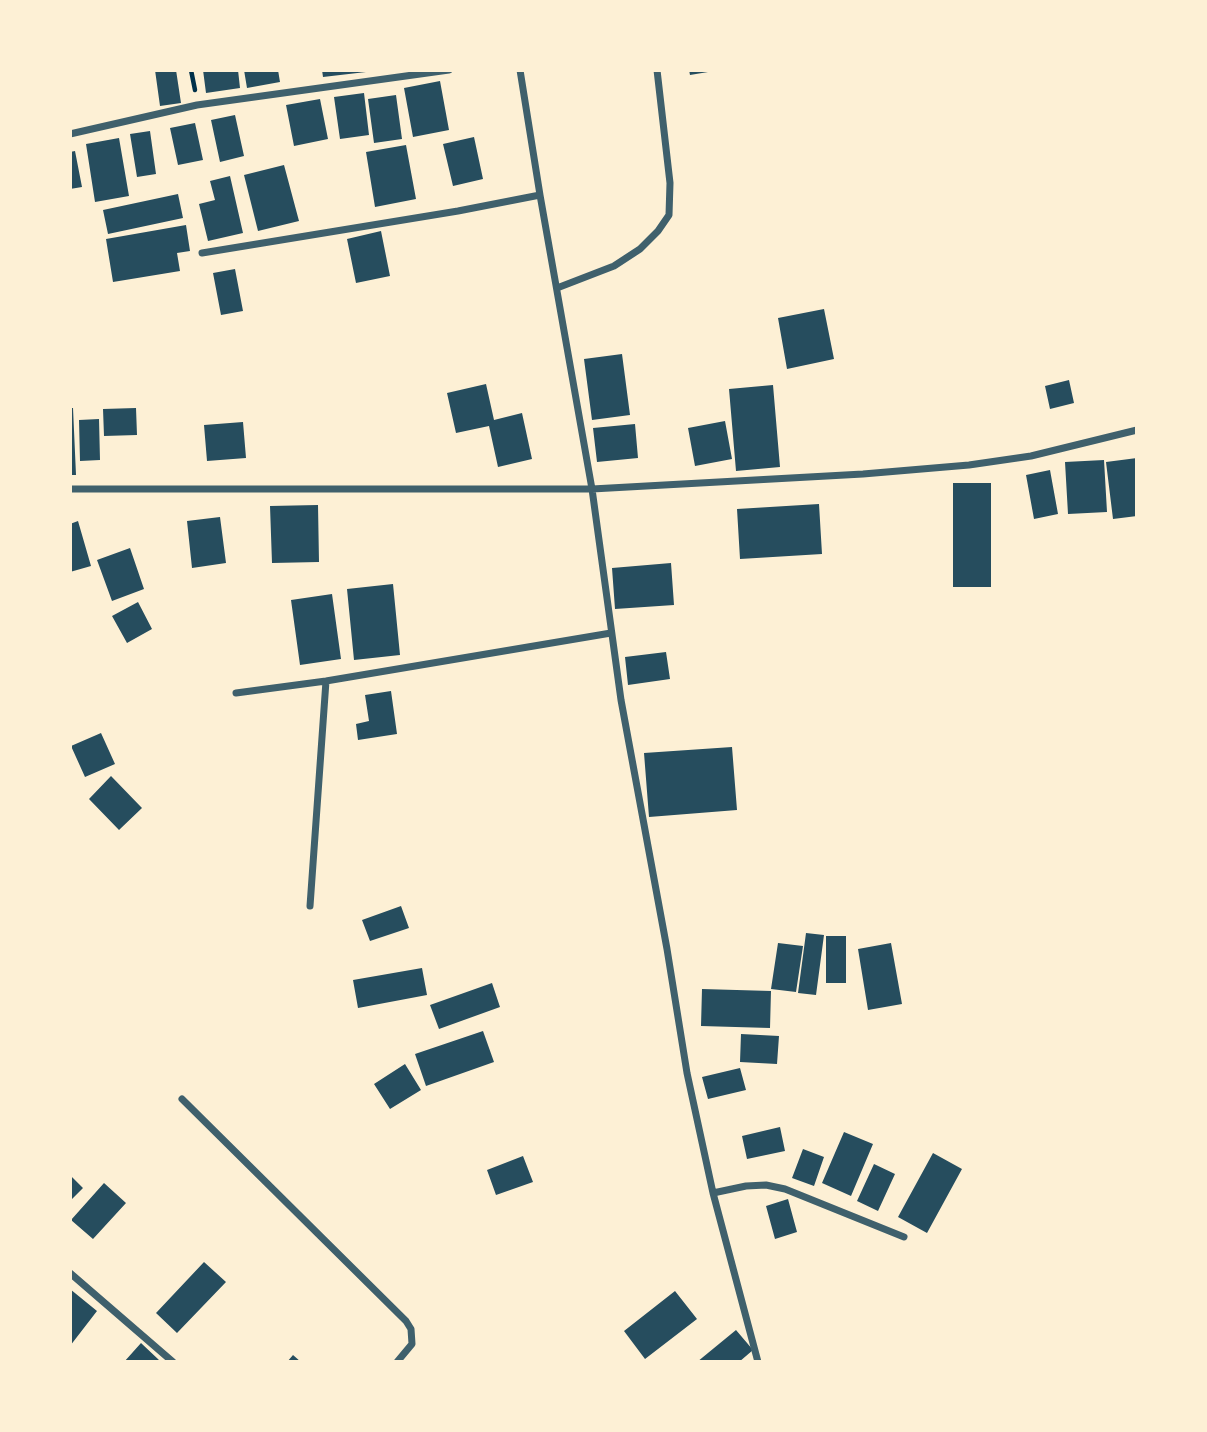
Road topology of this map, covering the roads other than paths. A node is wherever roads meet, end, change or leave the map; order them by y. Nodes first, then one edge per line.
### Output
1 (449, 70) edge
2 (520, 70) edge
3 (657, 70) edge
4 (70, 135) edge
5 (540, 195) junction
6 (202, 253) dead end
7 (556, 288) junction
8 (1137, 430) edge
9 (70, 489) edge
10 (592, 489) junction
11 (611, 633) junction
12 (326, 681) junction
13 (236, 693) dead end
14 (310, 906) dead end
15 (182, 1099) dead end
16 (713, 1193) junction
17 (904, 1237) dead end
18 (70, 1273) edge
19 (173, 1362) edge
20 (397, 1362) edge
21 (758, 1362) edge

1 - 4 street
2 - 5 street
3 - 7 street
5 - 6 street
5 - 7 street
7 - 10 street
8 - 10 street
9 - 10 street
10 - 11 street
11 - 12 street
11 - 16 street
12 - 13 street
12 - 14 street
15 - 20 street
16 - 17 street
16 - 21 street
18 - 19 street

